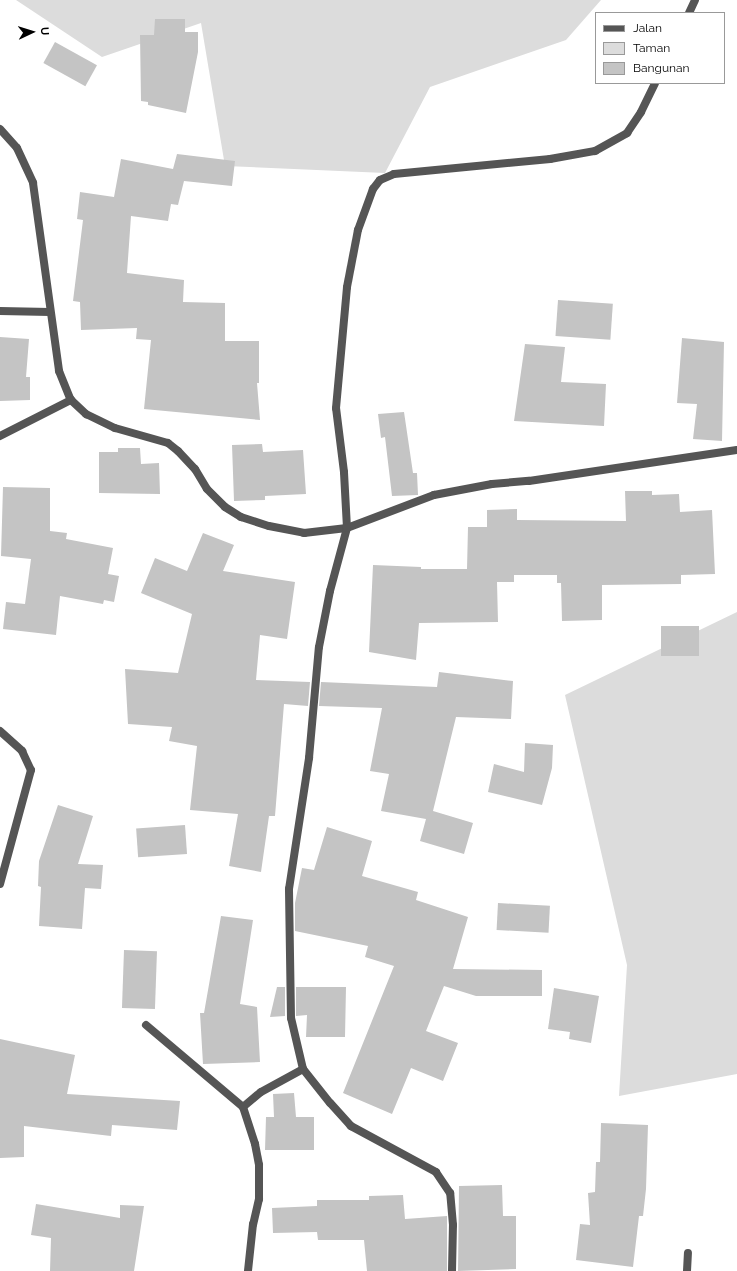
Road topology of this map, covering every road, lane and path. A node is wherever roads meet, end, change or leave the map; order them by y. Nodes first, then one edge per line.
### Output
1 (695, 0) edge
2 (689, 12) edge
3 (655, 84) edge
4 (0, 129) edge
5 (0, 311) edge
6 (50, 312) junction
7 (71, 400) junction
8 (0, 436) edge
9 (737, 450) edge
10 (347, 528) junction
11 (0, 731) edge
12 (0, 884) edge
13 (146, 1024) dead end
14 (303, 1069) junction
15 (243, 1107) junction
16 (688, 1252) dead end
17 (248, 1271) edge
18 (452, 1271) edge
19 (687, 1271) edge

1 - 2 street
3 - 10 street
4 - 6 street
5 - 6 street
6 - 7 street
7 - 8 street
7 - 10 street
9 - 10 street
10 - 14 street
11 - 12 street
13 - 15 street
14 - 15 street
14 - 18 street
15 - 17 street
16 - 19 street

